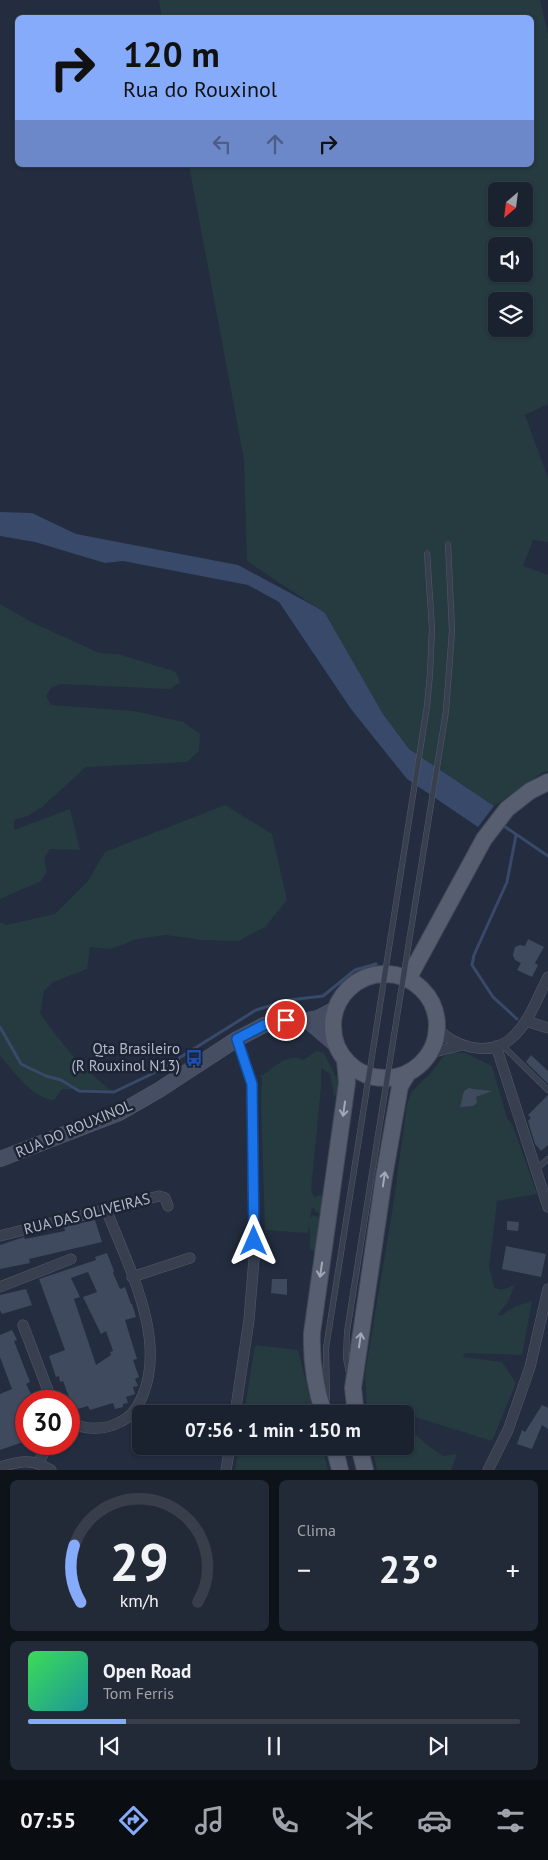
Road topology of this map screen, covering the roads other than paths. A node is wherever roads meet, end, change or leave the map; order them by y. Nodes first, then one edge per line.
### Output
1 (448, 543) dead end
2 (427, 552) dead end
3 (548, 782) edge
4 (548, 977) edge
5 (408, 979) junction
6 (335, 1009) junction
7 (307, 1020) junction
8 (526, 1021) junction
9 (438, 1028) junction
10 (548, 1028) edge
11 (237, 1039) junction
12 (336, 1045) junction
13 (462, 1045) junction
14 (499, 1045) junction
15 (430, 1053) junction
16 (345, 1060) junction
17 (408, 1074) junction
18 (548, 1090) edge
19 (0, 1159) edge
20 (548, 1159) edge
21 (536, 1169) junction
22 (168, 1206) dead end
23 (548, 1207) edge
24 (106, 1209) junction
25 (0, 1236) edge
26 (190, 1258) dead end
27 (71, 1259) dead end
28 (132, 1276) junction
29 (0, 1287) edge
30 (548, 1289) edge
31 (23, 1325) dead end
32 (353, 1388) junction
33 (48, 1390) edge
34 (236, 1405) edge
35 (323, 1405) edge
36 (326, 1405) edge
37 (355, 1405) edge
38 (80, 1425) edge
39 (43, 1455) edge
40 (228, 1455) edge
41 (336, 1455) edge
42 (361, 1455) edge
43 (38, 1463) junction
44 (0, 1467) edge
45 (51, 1470) edge
46 (226, 1470) edge
47 (340, 1470) edge
48 (364, 1470) edge
49 (488, 1470) edge

1 - 32 lane, bridge
2 - 36 lane, bridge
3 - 5 main road
4 - 8 street
5 - 6 main road
5 - 9 main road
6 - 7 main road, RUA DO ROUXINOL
6 - 12 main road
7 - 11 main road, RUA DO ROUXINOL
7 - 12 main road
8 - 10 street
8 - 14 street
9 - 13 street
9 - 15 main road
11 - 19 main road, RUA DO ROUXINOL
11 - 34 street
12 - 16 main road
13 - 14 street
13 - 15 street
14 - 18 lane
14 - 21 street
15 - 17 main road
16 - 17 main road
16 -> 35 main road
32 -> 17 main road
20 - 21 lane
21 - 23 street
22 - 24 street, RUA DAS OLIVEIRAS
24 - 25 street, RUA DAS OLIVEIRAS
24 - 28 street
26 - 28 street
27 - 29 street
28 - 38 street
30 - 49 street
31 - 33 street
32 - 37 main road
39 - 43 street
40 - 46 street
41 - 47 main road
42 - 48 main road
43 - 44 street
43 - 45 street

